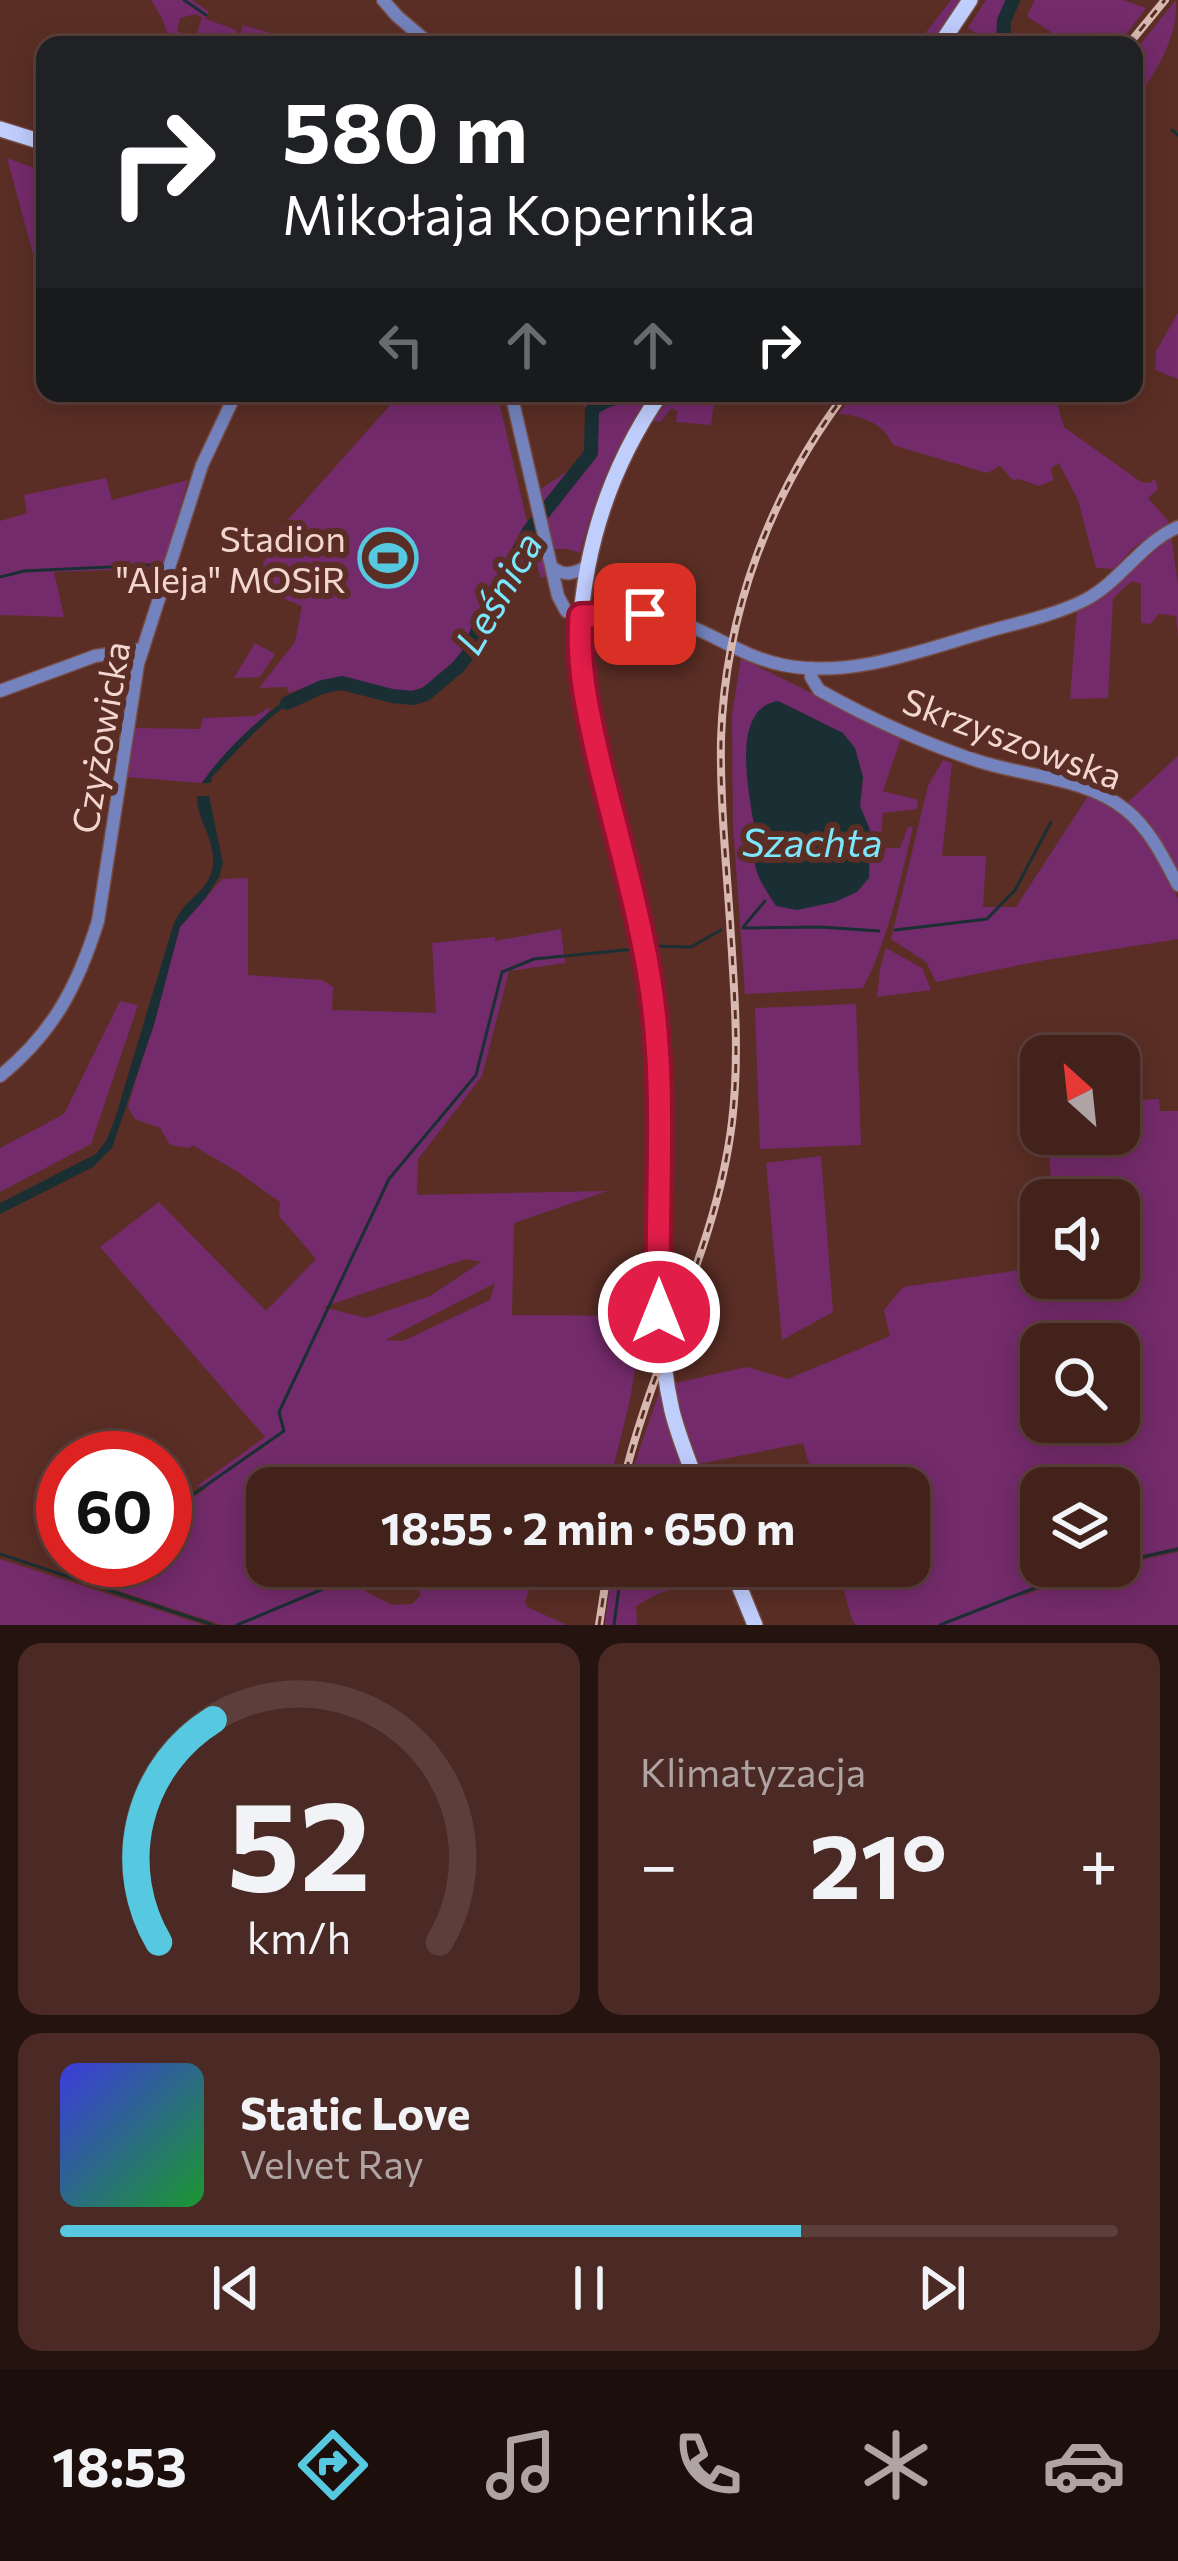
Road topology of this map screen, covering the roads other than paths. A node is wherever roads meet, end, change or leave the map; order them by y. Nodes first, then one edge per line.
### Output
1 (383, 0) edge
2 (970, 0) edge
3 (420, 36) edge
4 (946, 36) edge
5 (0, 129) edge
6 (36, 140) edge
7 (232, 402) edge
8 (513, 402) edge
9 (655, 402) edge
10 (1178, 527) edge
11 (588, 566) junction
12 (555, 576) junction
13 (581, 616) junction
14 (142, 649) junction
15 (110, 653) junction
16 (138, 664) junction
17 (811, 668) junction
18 (0, 692) edge
19 (1178, 885) edge
20 (0, 1076) edge
21 (692, 1467) edge
22 (740, 1587) edge
23 (755, 1625) edge

1 - 3 street
2 - 4 main road
5 - 6 main road
7 - 14 street, Czyżowicka
8 - 12 street
9 - 11 main road
10 - 17 street
11 - 12 street
11 - 13 main road
12 - 13 street
13 - 17 street
13 - 21 main road
14 - 15 street
14 - 16 street, Czyżowicka
15 - 16 street
15 - 18 street
16 - 20 street, Czyżowicka
17 - 19 street, Skrzyszowska
22 - 23 main road

